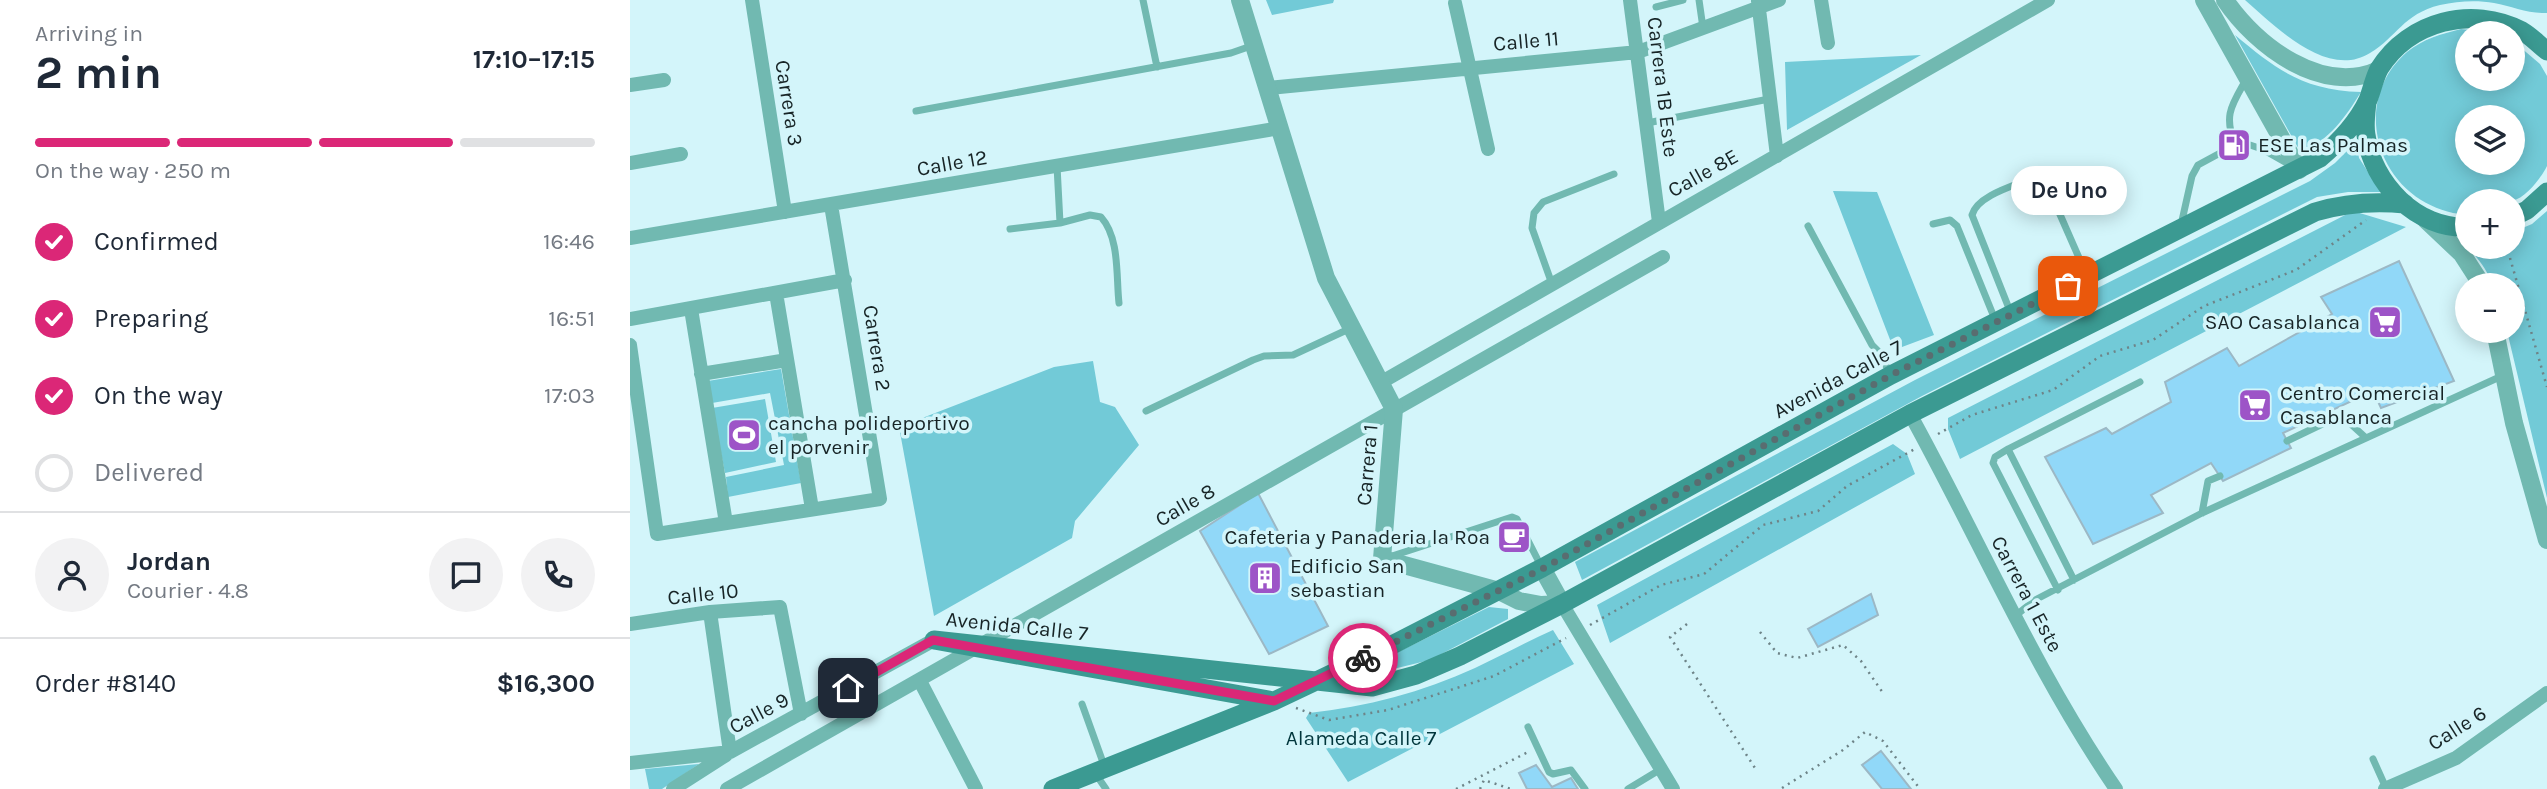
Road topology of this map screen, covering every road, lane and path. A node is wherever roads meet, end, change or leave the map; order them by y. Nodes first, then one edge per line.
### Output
1 (752, 0) edge
2 (1143, 0) edge
3 (1240, 0) edge
4 (1630, 0) edge
5 (1683, 0) edge
6 (1699, 0) edge
7 (1779, 0) edge
8 (1821, 0) edge
9 (2048, 0) edge
10 (2204, 0) edge
11 (2225, 0) edge
12 (1455, 3) dead end
13 (1759, 4) edge
14 (1656, 7) dead end
15 (2497, 21) edge
16 (1704, 29) junction
17 (2525, 32) edge
18 (2547, 32) edge
19 (2525, 34) edge
20 (1828, 43) dead end
21 (1255, 45) junction
22 (2547, 51) edge
23 (1638, 52) junction
24 (1157, 67) junction
25 (1470, 67) junction
26 (2379, 70) junction
27 (2248, 77) junction
28 (664, 80) dead end
29 (630, 85) edge
30 (1269, 88) junction
31 (1770, 99) junction
32 (2367, 101) junction
33 (916, 111) dead end
34 (1647, 123) junction
35 (1280, 128) junction
36 (2235, 145) junction
37 (1488, 149) dead end
38 (681, 154) dead end
39 (1777, 156) junction
40 (630, 163) edge
41 (1057, 166) junction
42 (2299, 170) junction
43 (1614, 174) dead end
44 (2547, 192) edge
45 (2405, 204) junction
46 (831, 205) junction
47 (2525, 211) edge
48 (785, 212) junction
49 (2372, 216) dead end
50 (2423, 217) junction
51 (1060, 222) junction
52 (1659, 222) junction
53 (1933, 224) dead end
54 (1808, 226) dead end
55 (2455, 226) edge
56 (1010, 229) dead end
57 (2180, 229) junction
58 (630, 238) edge
59 (1663, 257) dead end
60 (2510, 259) edge
61 (2474, 273) edge
62 (2087, 276) junction
63 (845, 280) junction
64 (1552, 284) junction
65 (776, 293) junction
66 (1119, 303) dead end
67 (691, 309) junction
68 (630, 319) edge
69 (2004, 319) junction
70 (1352, 328) junction
71 (2497, 343) edge
72 (630, 345) edge
73 (787, 360) junction
74 (701, 374) junction
75 (1891, 375) junction
76 (2504, 375) junction
77 (2140, 382) dead end
78 (1380, 383) junction
79 (2547, 387) edge
80 (1394, 409) junction
81 (1146, 411) dead end
82 (1910, 415) junction
83 (2365, 437) junction
84 (1932, 438) dead end
85 (2287, 441) dead end
86 (2008, 449) junction
87 (1907, 454) dead end
88 (2220, 476) dead end
89 (812, 509) junction
90 (2202, 513) junction
91 (726, 523) junction
92 (2547, 540) edge
93 (1381, 559) junction
94 (1542, 569) junction
95 (2074, 580) junction
96 (2058, 590) junction
97 (1499, 591) junction
98 (1562, 604) junction
99 (710, 612) junction
100 (2014, 617) junction
101 (630, 624) edge
102 (1688, 624) dead end
103 (1587, 627) dead end
104 (1760, 632) dead end
105 (933, 640) junction
106 (920, 681) junction
107 (1883, 693) dead end
108 (2547, 693) edge
109 (1274, 701) junction
110 (1082, 704) dead end
111 (802, 714) junction
112 (1528, 727) dead end
113 (1537, 747) junction
114 (730, 752) junction
115 (2373, 759) dead end
116 (630, 763) edge
117 (1755, 768) dead end
118 (1661, 769) junction
119 (1100, 770) junction
120 (1670, 788) edge
121 (1782, 788) edge
122 (2391, 788) edge
123 (673, 789) edge
124 (727, 789) edge
125 (976, 789) edge
126 (1053, 789) edge
127 (1106, 789) edge
128 (1456, 789) edge
129 (1480, 789) edge
130 (1511, 789) edge
131 (1585, 789) edge
132 (1628, 789) edge
133 (1920, 789) edge
134 (2116, 789) edge

1 - 48 street, Carrera 3
2 - 24 lane
3 - 21 street, Carrera 1
4 - 23 street, Carrera 1B Este
5 - 14 lane
6 - 16 lane
7 - 13 street, Calle 11
8 - 20 street
9 - 39 street, Calle 8E
10 - 27 street
11 - 26 street
12 - 25 street
13 - 16 street, Calle 11
13 - 31 street
15 - 26 main road, Avenida Calle 7
16 - 23 street, Calle 11
17 - 18 main road, Avenida Calle 7
19 - 22 main road, Avenida Calle 7
21 - 24 lane
21 - 30 street, Carrera 1
23 - 25 street, Calle 11
23 - 34 street, Carrera 1B Este
24 - 33 lane
25 - 30 street, Calle 11
25 - 37 street
26 - 32 main road, Avenida Calle 7
27 - 36 lane
27 - 42 street
28 - 29 street
30 - 35 street, Carrera 1
31 - 34 lane
31 - 39 street
32 - 42 main road, Avenida Calle 7
32 - 45 main road, Avenida Calle 7
34 - 52 street, Carrera 1B Este
35 - 41 street, Calle 12
35 - 70 street, Carrera 1
36 - 42 lane
36 - 57 lane
38 - 40 street
39 - 52 street, Calle 8E
41 - 46 street, Calle 12
41 - 51 lane
42 - 57 main road, Avenida Calle 7
43 - 64 lane
44 - 47 main road
45 - 50 main road, Avenida Calle 7
45 - 82 main road, Avenida Calle 7
46 - 48 street, Calle 12
46 - 63 street, Carrera 2
48 - 58 street, Calle 12
49 - 84 path
50 - 55 main road, Avenida Calle 7
50 - 61 street
51 - 56 lane
51 - 66 lane
52 - 64 street, Calle 8E
53 - 69 lane
54 - 75 lane
57 - 62 main road, Avenida Calle 7
59 - 80 street, Calle 8
60 - 79 path
62 - 69 main road, Avenida Calle 7
62 - 69 lane
63 - 65 street
63 - 89 street, Carrera 2
64 - 78 street, Calle 8E
65 - 67 street
65 - 73 street
67 - 68 street
67 - 74 street
69 - 75 main road, Avenida Calle 7
70 - 78 street, Carrera 1
70 - 81 lane
71 - 76 street
72 - 91 street
73 - 74 street
73 - 89 street
74 - 91 street
75 - 94 main road, Avenida Calle 7
76 - 83 lane
76 - 92 street
77 - 86 lane
78 - 80 street, Carrera 1
80 - 93 street, Carrera 1
80 - 106 street, Calle 8
82 - 98 main road, Avenida Calle 7
82 - 100 street, Carrera 1 Este
83 - 85 lane
83 - 90 lane
86 - 95 lane
86 - 96 lane
87 - 103 path
88 - 90 lane
89 - 91 street
90 - 95 lane
93 - 94 lane
93 - 97 street
94 - 97 main road, Avenida Calle 7
94 - 98 street
95 - 96 lane
96 - 100 lane
97 - 98 street
97 - 109 main road, Avenida Calle 7
98 - 105 main road, Avenida Calle 7
98 - 118 street
99 - 101 street, Calle 10
99 - 111 street, Calle 10
99 - 114 street
100 - 134 street, Carrera 1 Este
102 - 117 path
104 - 107 path
105 - 109 main road, Avenida Calle 7
105 - 111 street, Calle 9
106 - 124 street, Calle 8
106 - 125 street
108 - 122 street, Calle 6
109 - 119 main road, Avenida Calle 7
110 - 119 lane
111 - 114 street, Calle 9
112 - 113 lane
113 - 128 path
113 - 131 lane
114 - 116 street, Calle 9
114 - 123 street
115 - 122 lane
118 - 120 street
118 - 132 lane
119 - 126 main road, Avenida Calle 7
119 - 127 lane
121 - 133 path
129 - 130 path

